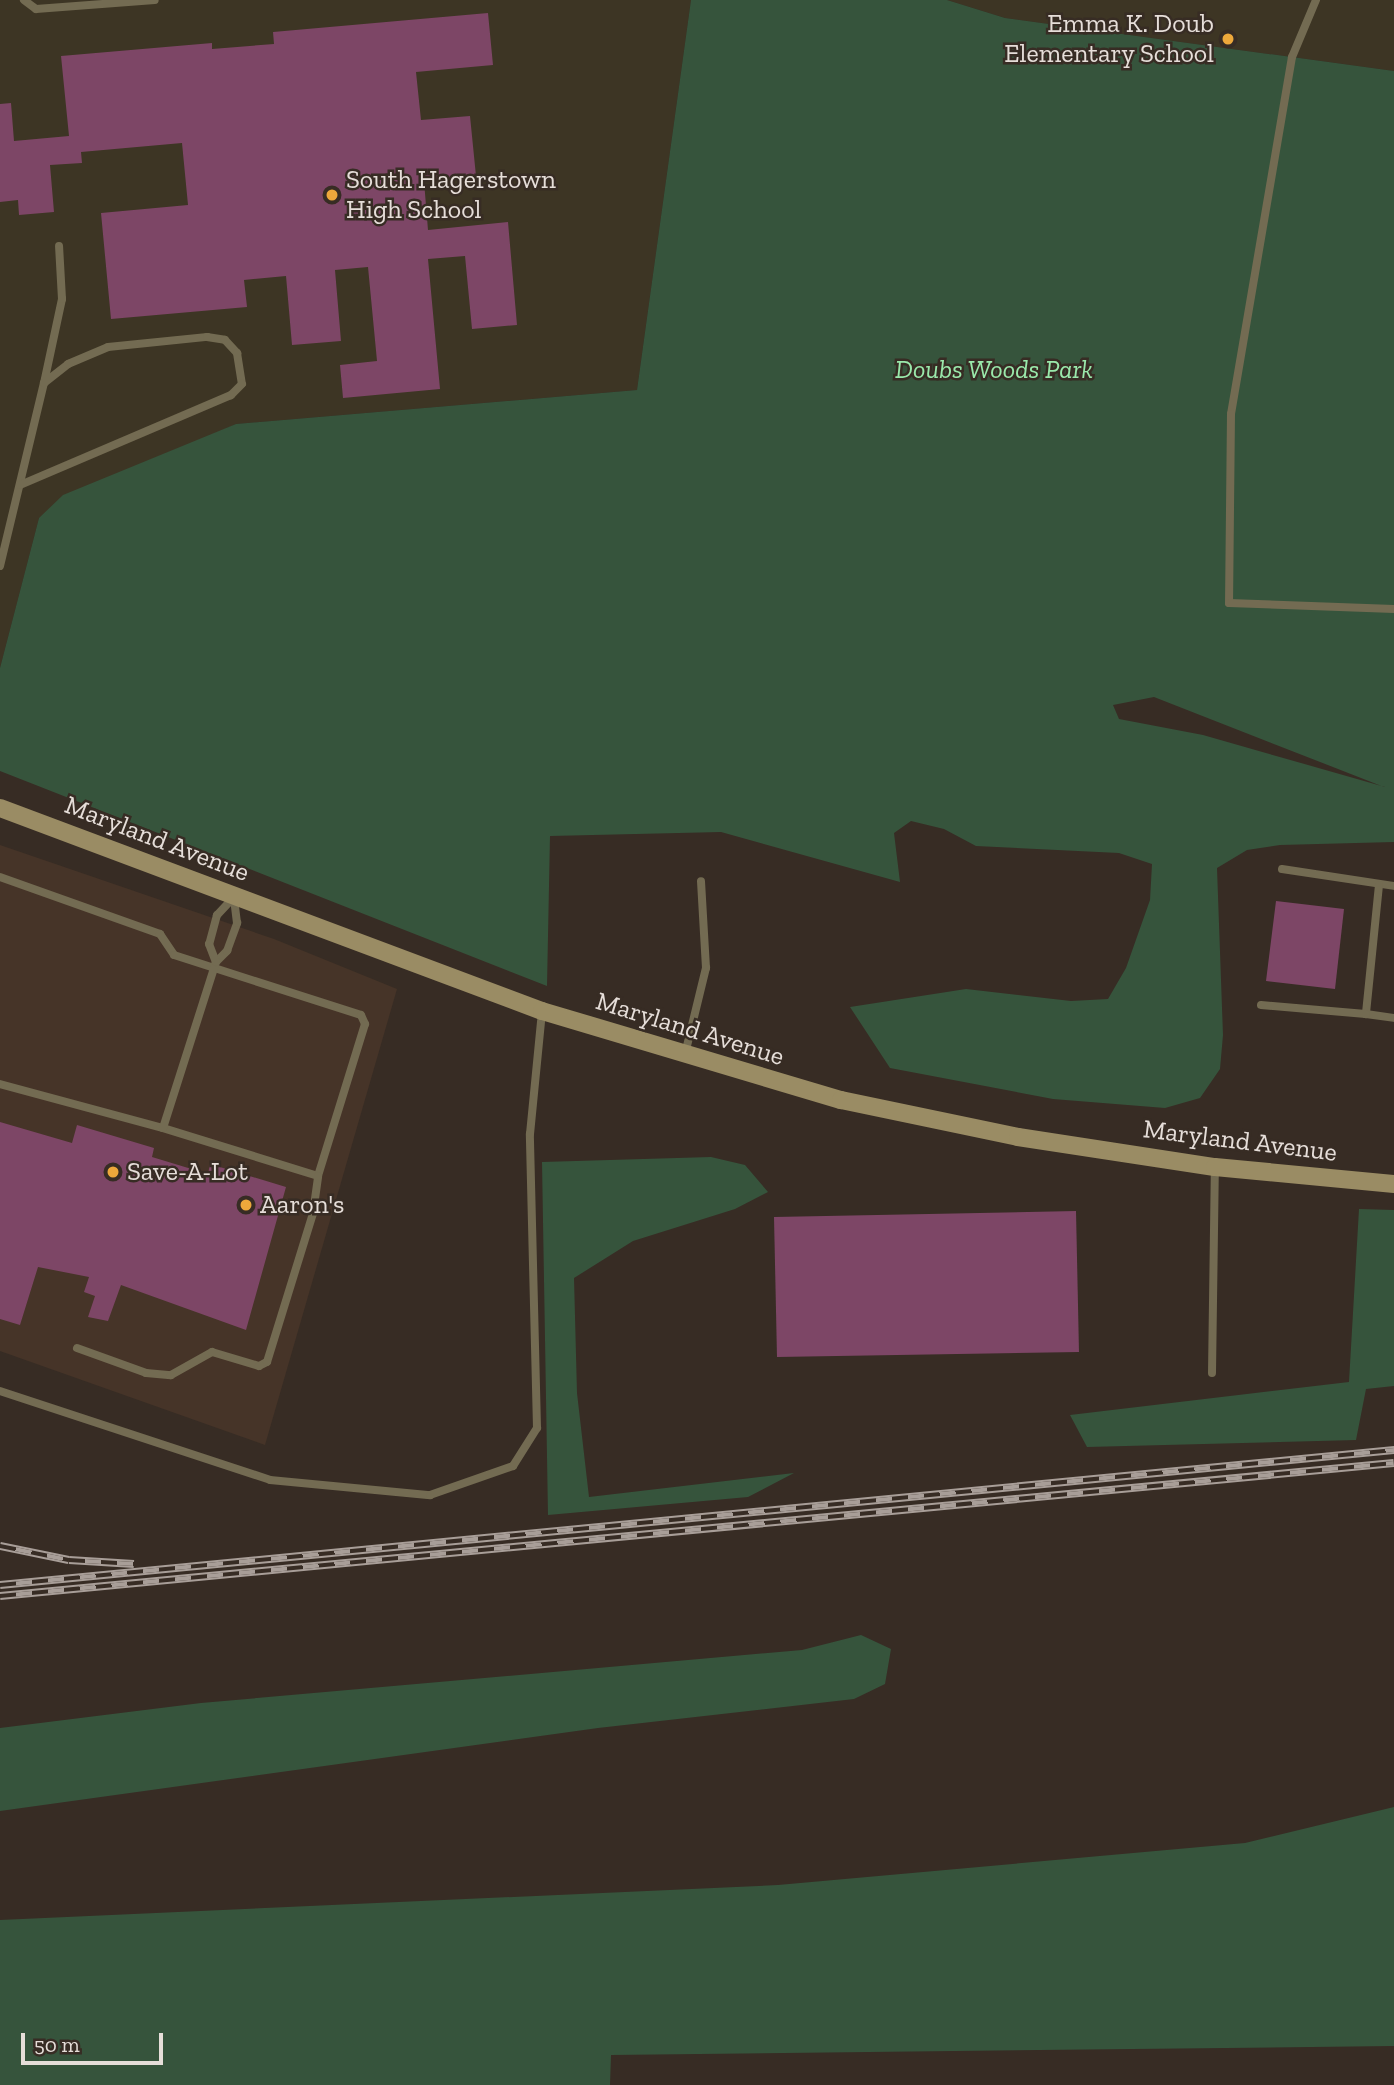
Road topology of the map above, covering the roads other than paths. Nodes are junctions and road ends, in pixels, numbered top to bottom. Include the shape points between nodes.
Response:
1 (24, 0) edge
2 (155, 0) edge
3 (1317, 0) edge
4 (59, 246) dead end
5 (44, 383) junction
6 (20, 485) junction
7 (0, 566) edge
8 (1394, 609) edge
9 (0, 808) edge
10 (1282, 869) dead end
11 (0, 877) edge
12 (701, 881) dead end
13 (1379, 885) junction
14 (1394, 886) edge
15 (234, 897) junction
16 (214, 965) junction
17 (1261, 1005) dead end
18 (542, 1012) junction
19 (1366, 1014) junction
20 (1394, 1018) edge
21 (684, 1057) junction
22 (0, 1084) edge
23 (163, 1128) junction
24 (1215, 1167) junction
25 (318, 1176) junction
26 (1393, 1180) edge
27 (77, 1348) dead end
28 (1212, 1373) dead end
29 (0, 1391) edge

1 - 2 lane via 36,9
3 - 8 lane via 1287,83 1231,414 1229,603
4 - 5 lane via 62,299
5 - 6 lane
5 - 6 lane via 68,364 108,348 207,337 225,341 244,369 242,384 213,405
6 - 7 lane
9 - 15 main road, Maryland Avenue
10 - 13 lane
11 - 16 lane via 160,934 174,955
12 - 21 lane via 706,968
13 - 14 lane
13 - 19 lane
15 - 16 lane via 237,923 227,951
15 - 16 lane via 217,915 209,944
15 - 18 main road, Maryland Avenue
16 - 23 lane
16 - 25 lane via 361,1015 365,1024
17 - 19 lane
18 - 21 main road, Maryland Avenue
18 - 29 lane via 530,1134 537,1428 513,1466 430,1495 270,1480
19 - 20 lane
21 - 24 main road, Maryland Avenue via 841,1100 1018,1138
22 - 23 lane
23 - 25 lane
24 - 26 main road, Maryland Avenue
24 - 28 lane
25 - 27 lane via 313,1213 267,1362 259,1366 212,1352 171,1375 146,1373

